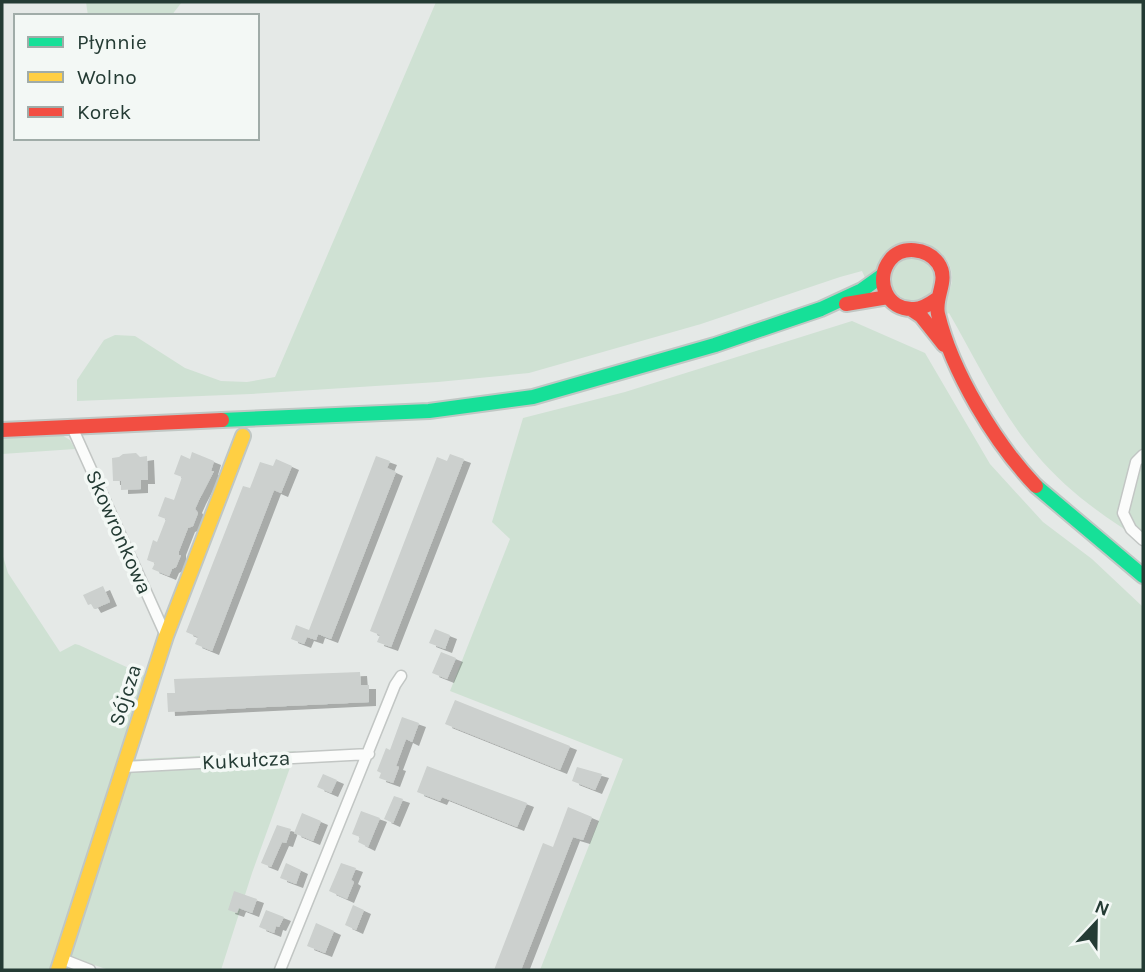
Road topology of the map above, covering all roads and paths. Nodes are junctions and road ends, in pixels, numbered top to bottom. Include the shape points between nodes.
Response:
1 (883, 275) junction
2 (888, 297) junction
3 (937, 298) junction
4 (821, 309) junction
5 (912, 310) junction
6 (957, 363) junction
7 (72, 427) junction
8 (2, 430) edge
9 (243, 436) dead end
10 (1143, 455) edge
11 (1143, 540) edge
12 (1143, 576) edge
13 (166, 636) junction
14 (401, 676) dead end
15 (369, 754) junction
16 (124, 767) junction
17 (60, 965) edge
18 (90, 970) edge
19 (280, 970) edge

1 - 2 main road
1 - 3 main road via 888,262 903,251 929,254 941,267 943,283
1 - 4 main road
2 - 4 main road
2 - 5 main road
3 - 5 main road via 929,306
3 - 6 main road
4 - 7 main road via 715,345 523,399 429,411
5 - 6 main road
6 - 12 main road via 988,422 1022,472
7 - 8 main road
7 - 13 street, Skowronkowa
9 - 13 main road, Sójcza
10 - 11 street via 1136,462 1124,513
13 - 16 main road, Sójcza
14 - 15 street
15 - 16 street, Kukułcza
15 - 19 street
16 - 17 main road, Sójcza
17 - 18 street

